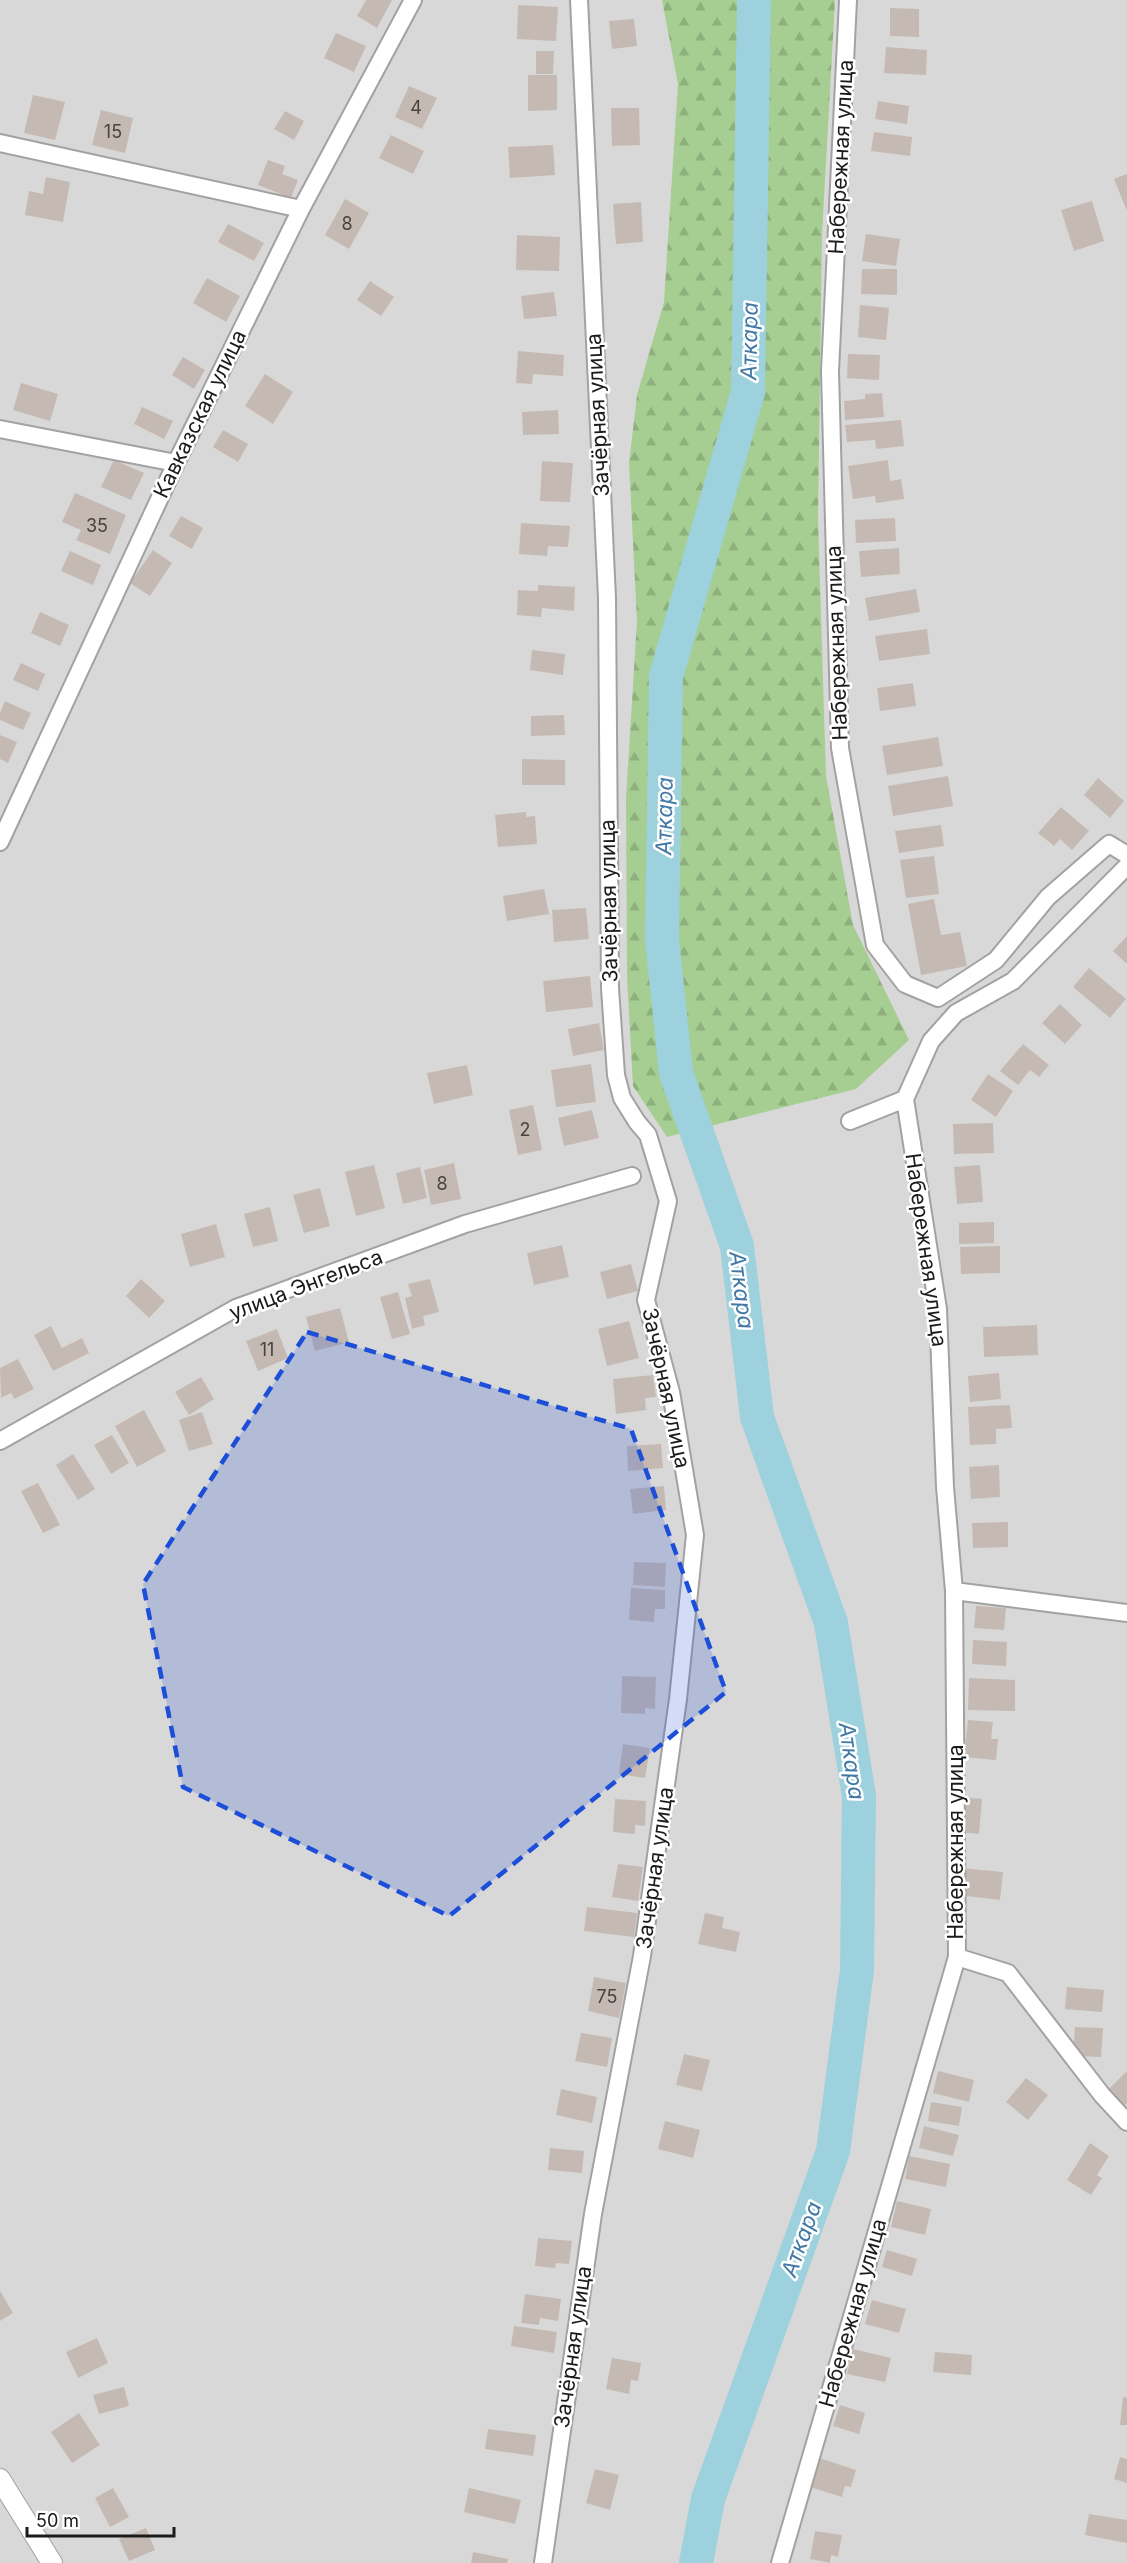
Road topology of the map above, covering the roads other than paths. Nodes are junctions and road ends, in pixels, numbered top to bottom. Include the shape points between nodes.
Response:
1 (414, 0) edge
2 (579, 0) edge
3 (848, 0) edge
4 (0, 143) edge
5 (301, 209) junction
6 (0, 429) edge
7 (176, 463) junction
8 (2, 839) edge
9 (1127, 855) edge
10 (1127, 866) edge
11 (905, 1099) junction
12 (850, 1121) dead end
13 (632, 1176) dead end
14 (0, 1441) edge
15 (954, 1591) junction
16 (1127, 1613) edge
17 (957, 1957) junction
18 (1127, 2122) edge
19 (0, 2479) edge
20 (52, 2563) edge
21 (543, 2563) edge
22 (780, 2563) edge

1 - 5 street, Кавказская улица
2 - 21 street, Зачёрная улица via 606,598 614,1054 622,1098 648,1135 668,1201 646,1300 671,1392 695,1535 678,1699 642,1956 592,2214
3 - 9 street, Набережная улица via 830,370 840,748 875,945 905,984 938,998 996,960 1048,897 1109,844
4 - 5 street
5 - 7 street, Кавказская улица
6 - 7 street
7 - 8 street, Кавказская улица
10 - 11 street via 1013,981 956,1012 931,1041
11 - 12 street
11 - 15 street, Набережная улица via 938,1309 945,1486
13 - 14 street, улица Энгельса via 465,1224 236,1308
15 - 16 street
15 - 17 street, Набережная улица
17 - 18 street via 1008,1973 1102,2096
17 - 22 street, Набережная улица
19 - 20 street

